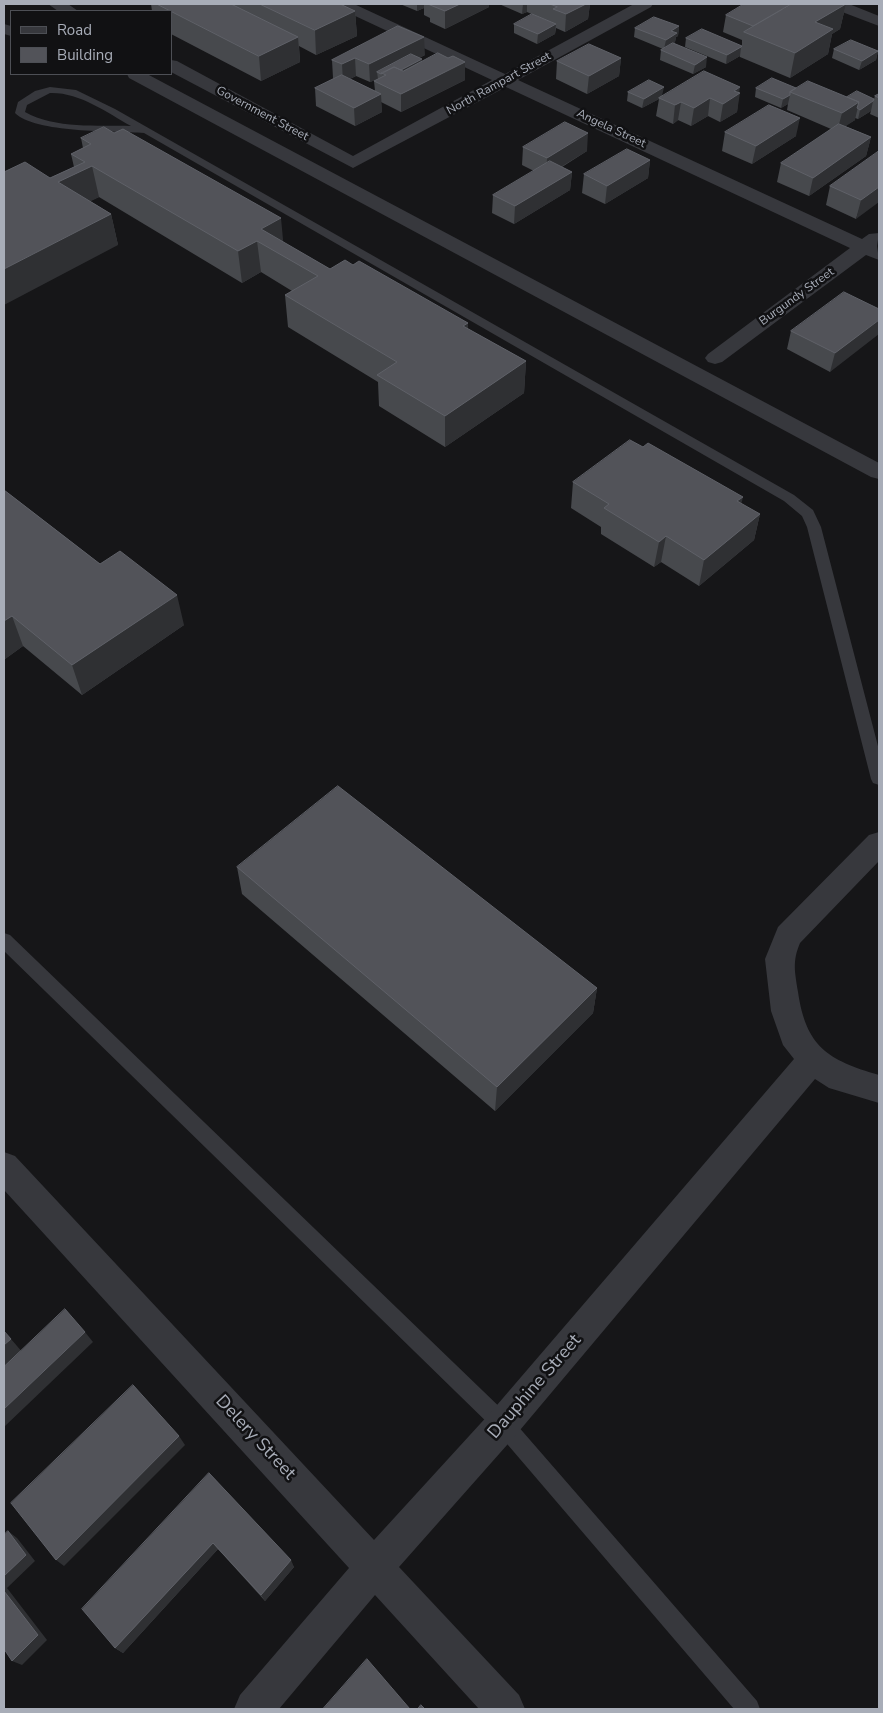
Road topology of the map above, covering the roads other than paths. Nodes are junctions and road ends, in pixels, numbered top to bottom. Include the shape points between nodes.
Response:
1 (56, 4) edge
2 (342, 4) edge
3 (645, 4) edge
4 (835, 4) edge
5 (68, 10) edge
6 (879, 21) edge
7 (172, 66) edge
8 (137, 75) edge
9 (507, 80) junction
10 (146, 130) junction
11 (353, 163) joint
12 (874, 246) edge
13 (715, 358) dead end
14 (879, 472) edge
15 (879, 778) edge
16 (879, 843) edge
17 (4, 940) edge
18 (812, 1060) junction
19 (879, 1089) edge
20 (4, 1168) edge
21 (504, 1424) junction
22 (374, 1567) junction
23 (254, 1709) edge
24 (505, 1709) edge
25 (749, 1709) edge

1 - 5 street
2 - 9 street, Angela Street
3 - 9 street, North Rampart Street
4 - 6 street
7 - 11 street, Government Street
8 - 14 street
9 - 11 street, North Rampart Street
9 - 12 street, Angela Street
10 - 10 lane via 45,123 27,119 20,113 22,104 33,95 51,90 70,92
10 - 15 lane via 790,498 808,513
12 - 13 street, Burgundy Street
16 - 18 street via 788,936 779,959 786,1011 794,1036
17 - 21 lane
18 - 19 street via 840,1078
18 - 21 street, Dauphine Street
20 - 22 street, Delery Street
21 - 22 street, Dauphine Street
21 - 25 lane
22 - 23 street, Dauphine Street
22 - 24 street, Delery Street

